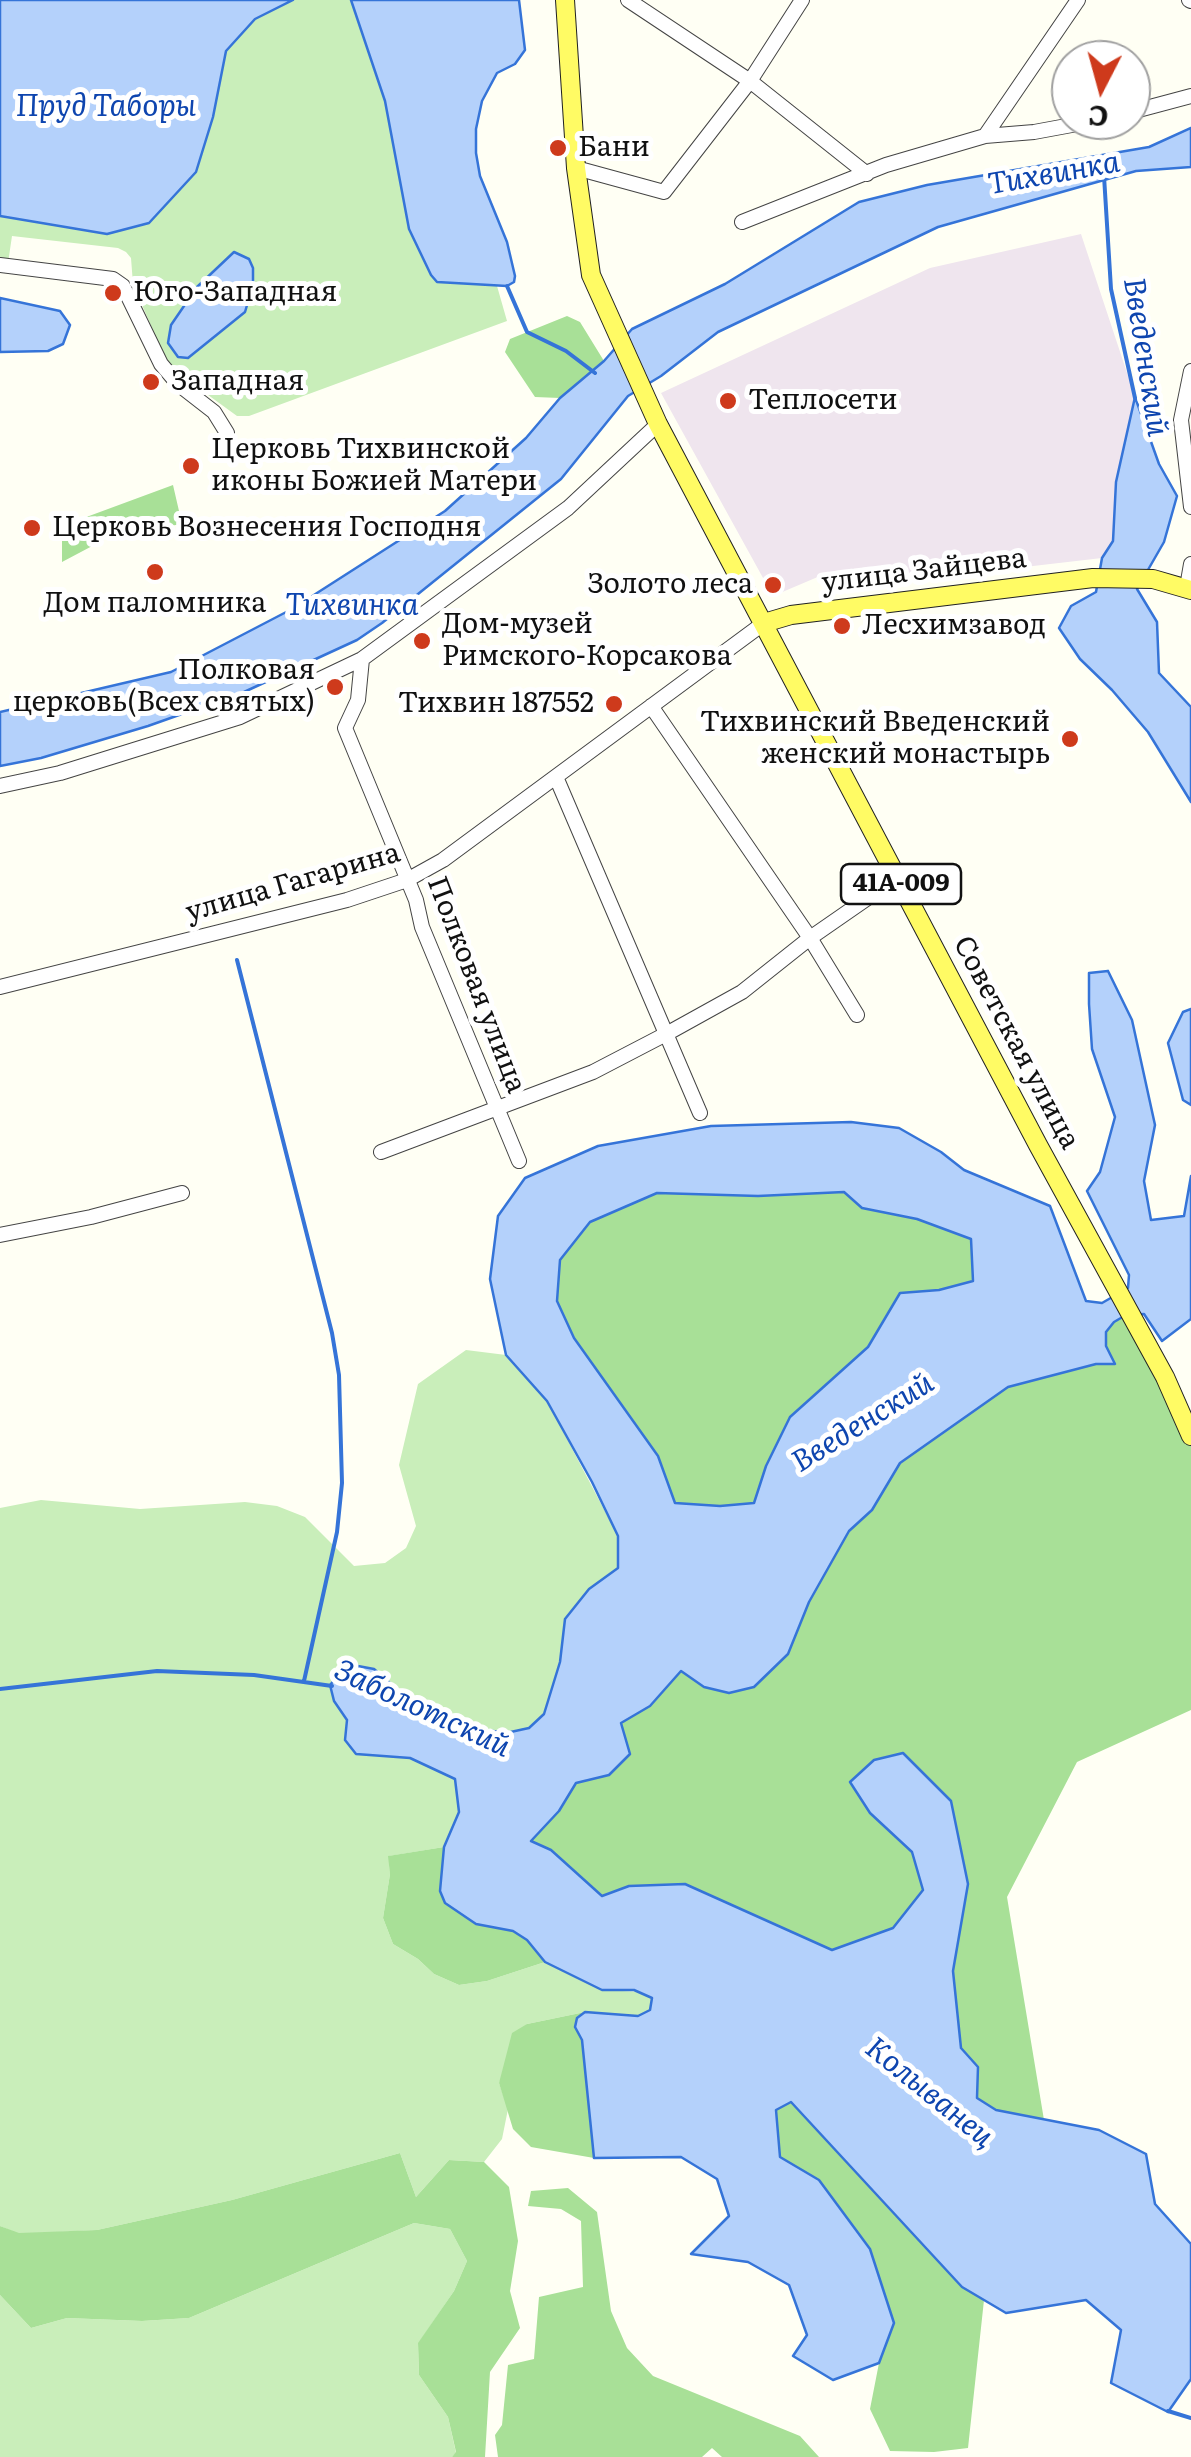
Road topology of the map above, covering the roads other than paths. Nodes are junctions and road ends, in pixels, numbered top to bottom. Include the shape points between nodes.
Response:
1 (565, 0) edge
2 (628, 0) edge
3 (802, 0) edge
4 (1078, 0) edge
5 (750, 81) junction
6 (1191, 96) edge
7 (1151, 107) edge
8 (1051, 129) edge
9 (985, 136) junction
10 (576, 168) junction
11 (867, 174) junction
12 (742, 222) dead end
13 (0, 265) edge
14 (1191, 371) edge
15 (658, 424) junction
16 (228, 433) dead end
17 (1191, 507) edge
18 (1191, 564) edge
19 (1189, 589) edge
20 (764, 623) junction
21 (362, 659) junction
22 (651, 706) junction
23 (556, 777) junction
24 (0, 786) edge
25 (898, 878) junction
26 (408, 880) junction
27 (810, 938) junction
28 (0, 988) edge
29 (857, 1015) dead end
30 (668, 1033) junction
31 (498, 1109) junction
32 (700, 1113) dead end
33 (381, 1152) dead end
34 (519, 1161) dead end
35 (182, 1192) dead end
36 (0, 1236) edge
37 (1191, 1436) edge

1 - 10 main road
2 - 5 street
3 - 5 street
4 - 9 street
5 - 10 street via 664,192
5 - 11 street
6 - 7 street
8 - 9 street
9 - 11 street
10 - 15 main road, 41А-009 via 591,275
11 - 12 street
13 - 16 street via 113,279 123,286 160,364
14 - 17 street via 1181,420
15 - 20 main road, 41А-009
15 - 21 street via 568,508
18 - 19 street
19 - 20 main road, улица Зайцева via 1153,579 1093,578 791,614
20 - 22 street, улица Гагарина
20 - 25 main road, Советская улица / 41А-009
21 - 24 street via 240,717
21 - 26 street, Полковая улица via 358,700 345,728
22 - 23 street, улица Гагарина
22 - 27 street
23 - 26 street, улица Гагарина
23 - 30 street
25 - 27 street
25 - 37 main road, Советская улица / 41А-009
26 - 28 street, улица Гагарина
26 - 31 street, Полковая улица
27 - 29 street
27 - 30 street via 742,992
30 - 31 street
30 - 32 street
31 - 33 street
31 - 34 street, Полковая улица
35 - 36 street

